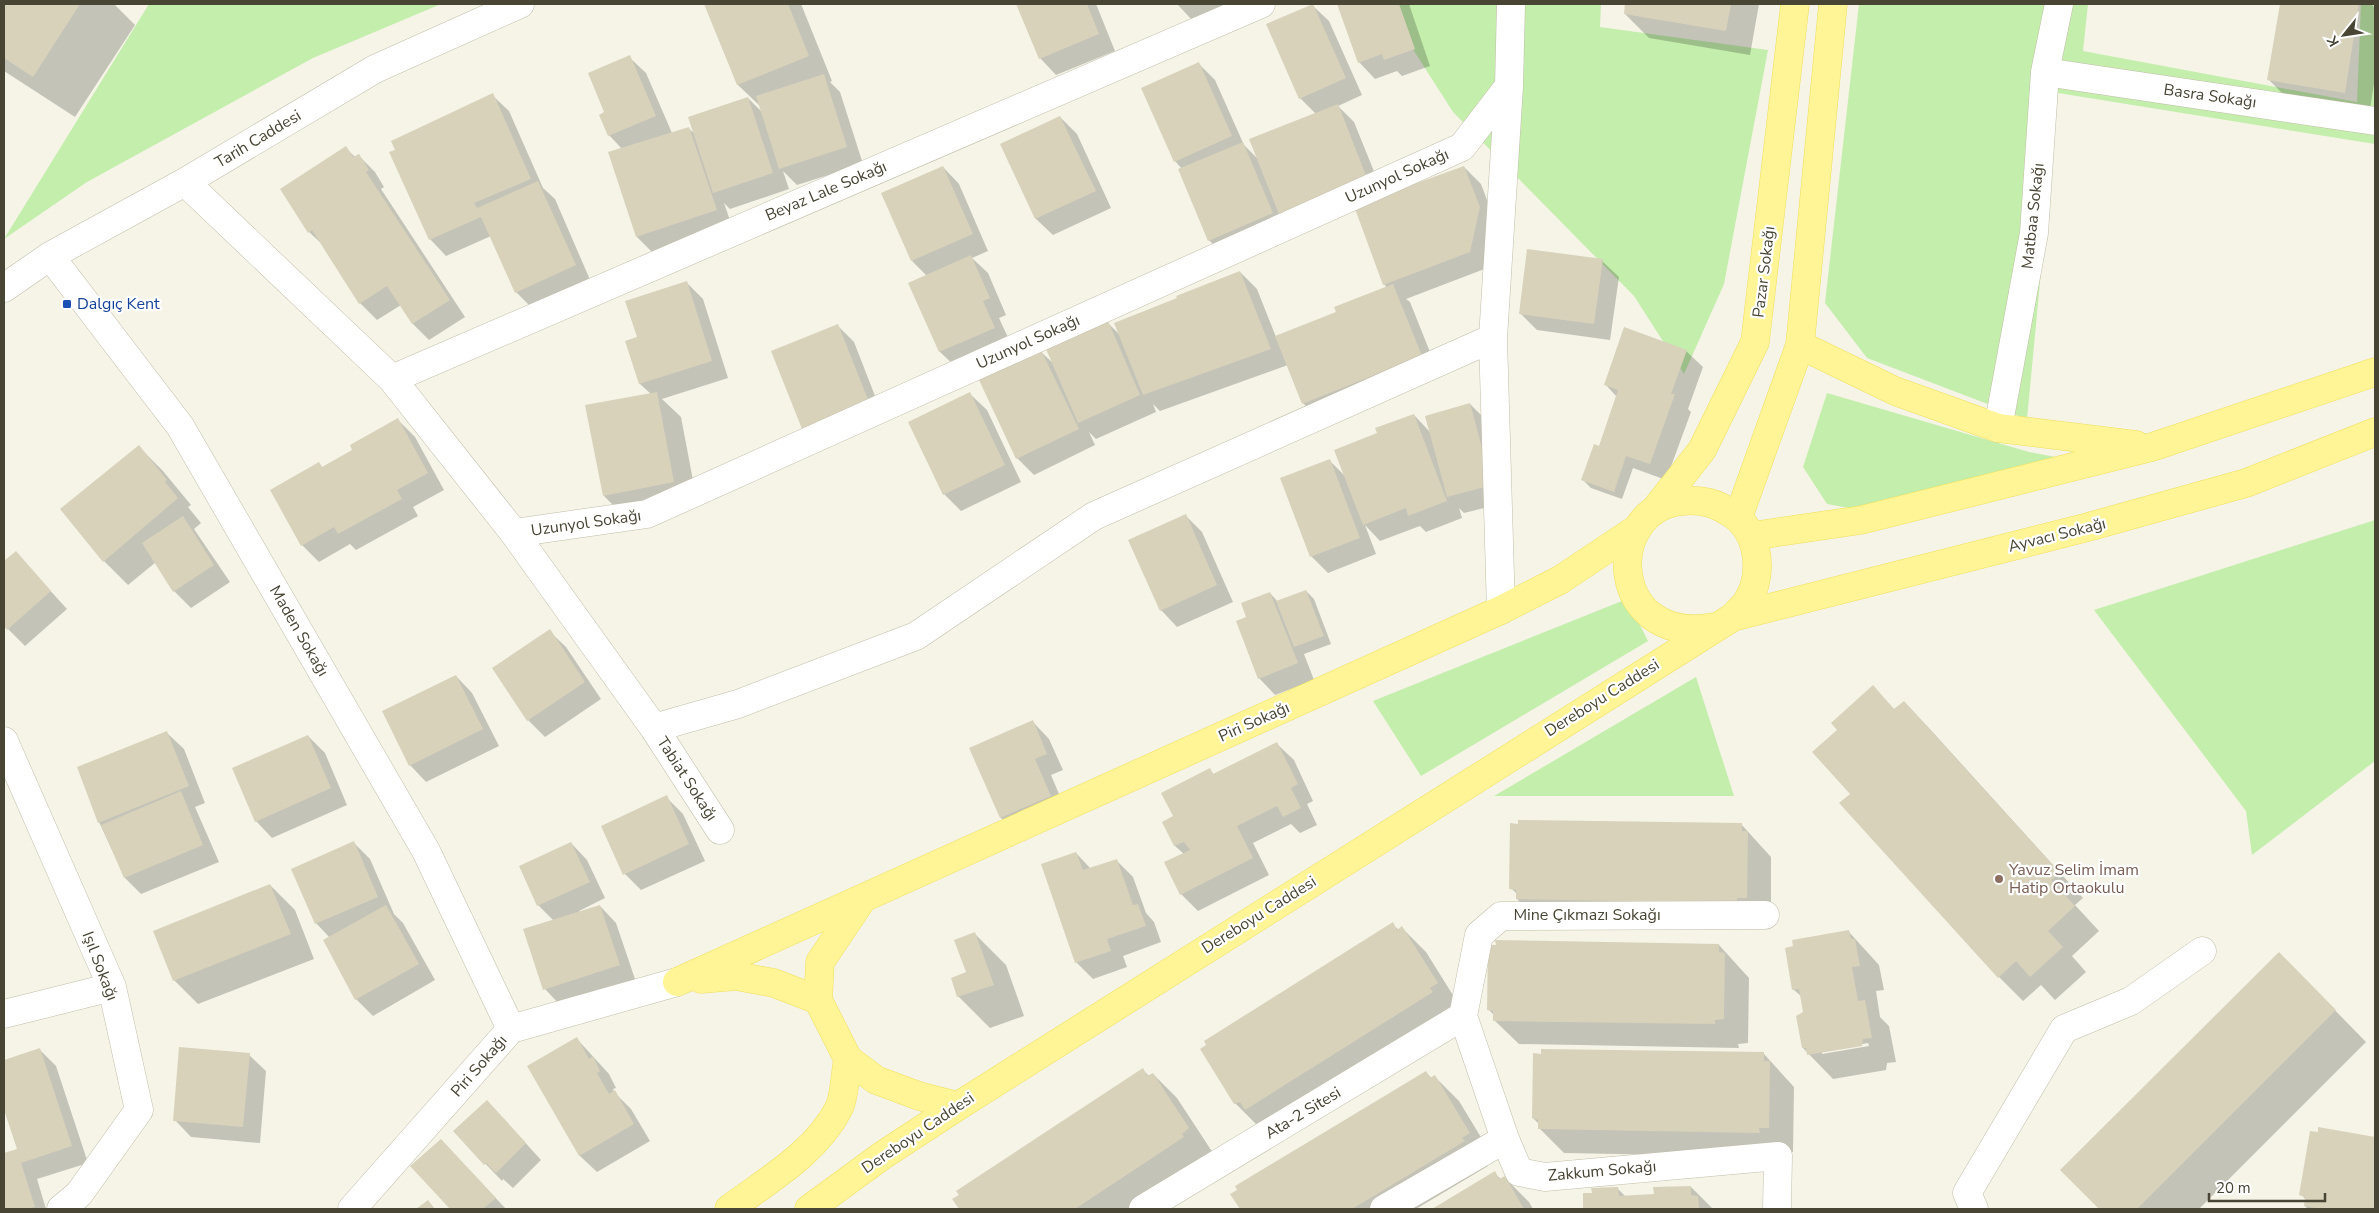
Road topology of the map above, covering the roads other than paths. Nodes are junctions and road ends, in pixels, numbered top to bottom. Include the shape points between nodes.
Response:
1 (520, 4) edge
2 (1261, 4) edge
3 (1511, 4) edge
4 (1795, 4) edge
5 (1833, 4) edge
6 (2059, 4) edge
7 (2045, 72) junction
8 (1509, 86) junction
9 (2375, 121) edge
10 (185, 182) junction
11 (50, 256) junction
12 (4, 288) edge
13 (1493, 338) junction
14 (1800, 345) junction
15 (2375, 372) edge
16 (392, 379) junction
17 (1998, 428) junction
18 (2375, 432) edge
19 (2152, 447) junction
20 (1646, 520) junction
21 (1745, 527) junction
22 (514, 533) junction
23 (1501, 610) junction
24 (1724, 622) junction
25 (654, 728) junction
26 (5, 744) edge
27 (720, 830) dead end
28 (862, 900) junction
29 (1765, 915) dead end
30 (2202, 951) dead end
31 (677, 982) junction
32 (112, 987) junction
33 (818, 1000) junction
34 (4, 1014) edge
35 (1463, 1016) junction
36 (511, 1029) junction
37 (848, 1059) junction
38 (958, 1106) junction
39 (1506, 1139) junction
40 (61, 1209) edge
41 (352, 1209) edge
42 (729, 1209) edge
43 (810, 1209) edge
44 (1143, 1209) edge
45 (1384, 1209) edge
46 (1777, 1209) edge
47 (1974, 1209) edge

1 - 10 street, Tarih Caddesi via 375,69
2 - 16 street, Beyaz Lale Sokağı
3 - 8 street
4 - 20 main road, Pazar Sokağı via 1755,342 1702,450
5 - 14 main road
6 - 7 street, Matbaa Sokağı
7 - 9 street, Basra Sokağı
7 - 17 street, Matbaa Sokağı via 2034,233
8 - 13 street
8 - 22 street, Uzunyol Sokağı via 1462,146 656,510
10 - 11 street, Tarih Caddesi
10 - 16 street, Tabiat Sokağı
11 - 12 street, Tarih Caddesi
11 - 36 street, Maden Sokağı via 180,426 426,851
13 - 23 street
13 - 25 street via 1094,516 916,636 738,704
14 - 17 main road via 1895,391
14 - 21 main road
15 - 19 main road
16 - 22 street, Tabiat Sokağı
17 - 19 main road
18 - 24 main road, Ayvacı Sokağı via 2246,484
19 - 21 main road via 1861,520
20 - 21 main road via 1674,502 1697,500 1719,505
20 - 23 main road, Piri Sokağı via 1560,580
20 - 24 main road via 1629,546 1627,567 1630,587 1640,605 1655,619 1673,628 1694,631
21 - 24 main road, Dereboyu Caddesi via 1758,558 1756,580 1748,600
22 - 25 street, Tabiat Sokağı
23 - 28 main road, Piri Sokağı
24 - 38 main road, Dereboyu Caddesi
25 - 27 street, Tabiat Sokağı
26 - 32 street, Işıl Sokağı
28 - 31 main road, Piri Sokağı
28 - 33 main road via 820,962
29 - 35 street, Mine Çıkmazı Sokağı via 1501,916 1479,935
30 - 47 street via 2131,1001 2064,1029 1967,1193
31 - 33 main road via 736,976 774,983
31 - 36 street, Piri Sokağı
32 - 34 street
32 - 40 street, Işıl Sokağı via 139,1110 79,1194
33 - 37 main road
35 - 39 street
35 - 44 street, Ata-2 Sitesi
36 - 41 street, Piri Sokağı
37 - 38 main road via 876,1080
37 - 42 main road via 840,1107 822,1131 802,1155
38 - 43 main road, Dereboyu Caddesi
39 - 45 street
39 - 46 street, Zakkum Sokağı via 1519,1172 1545,1177 1778,1156

